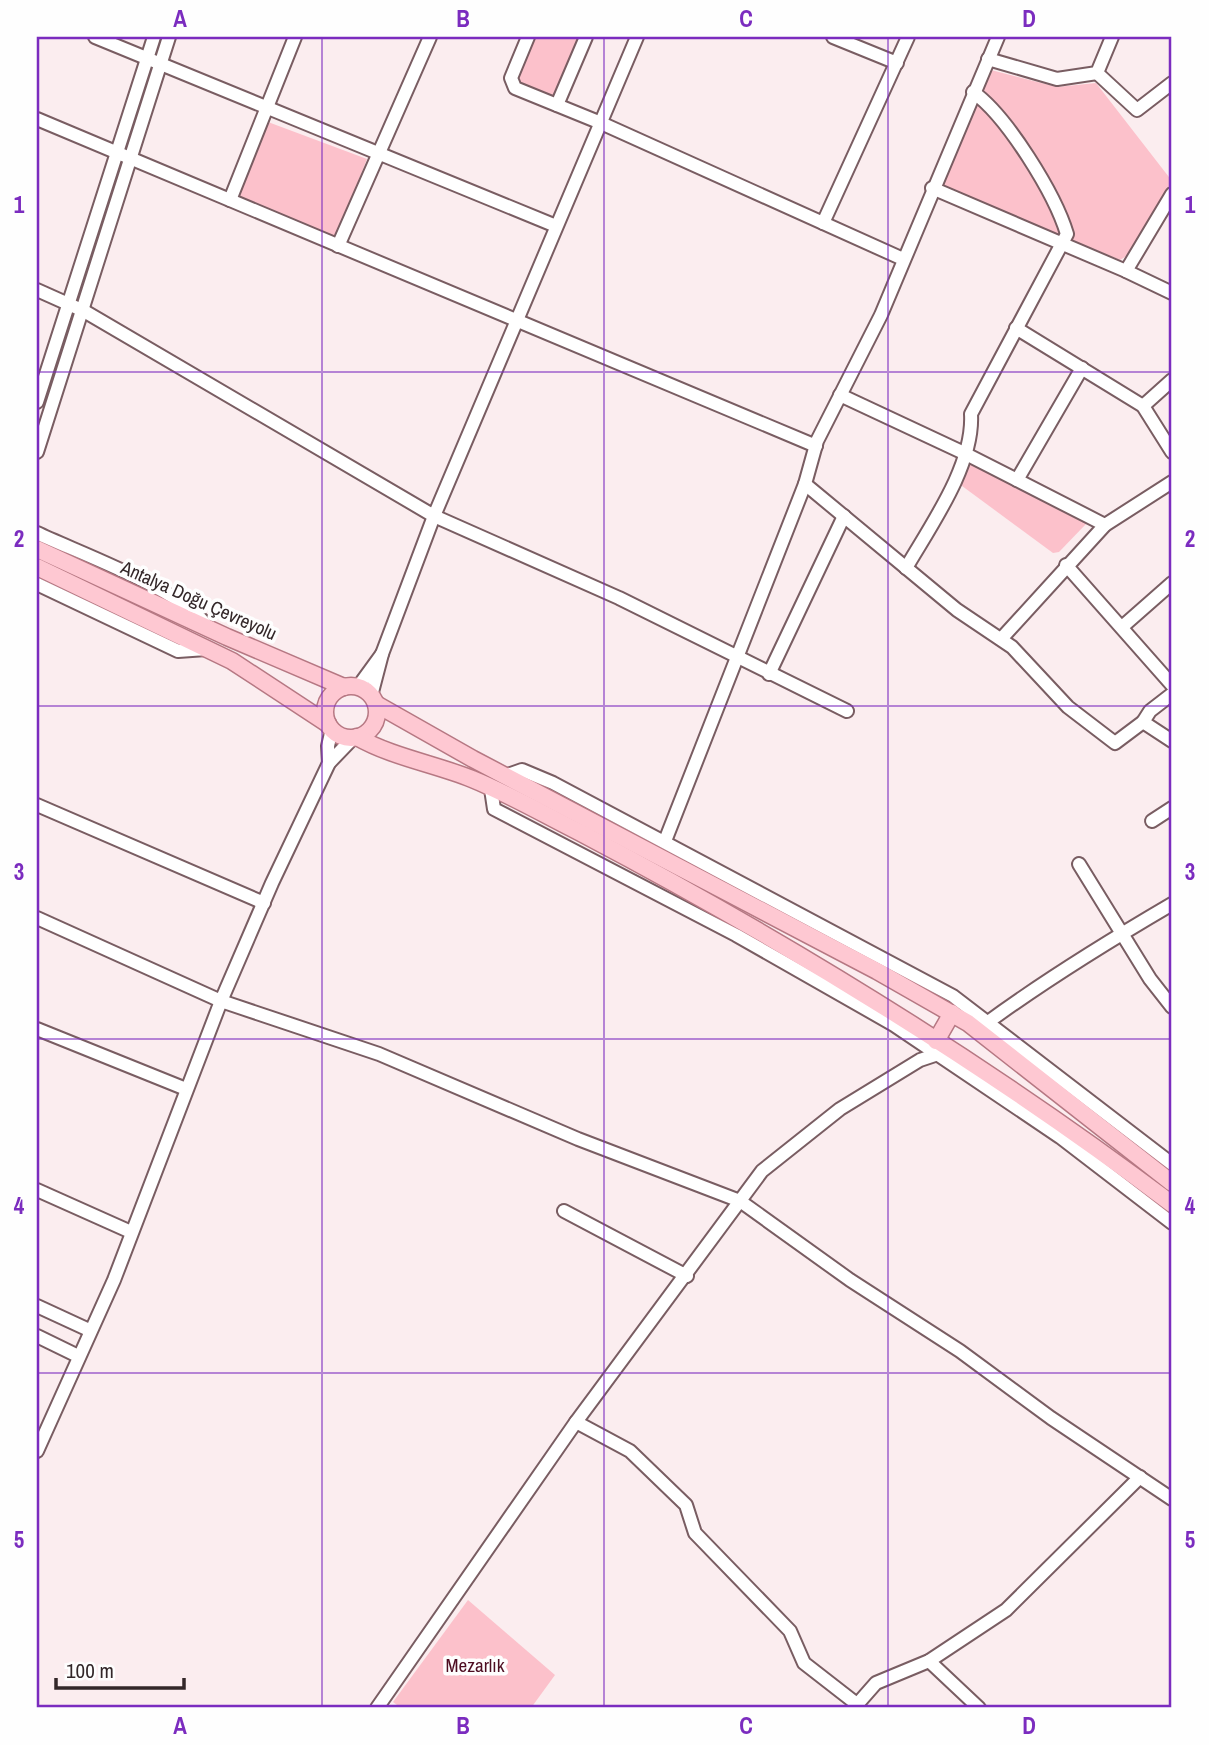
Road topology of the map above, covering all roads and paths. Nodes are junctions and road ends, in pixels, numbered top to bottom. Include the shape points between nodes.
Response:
1 (95, 37) edge
2 (154, 37) edge
3 (169, 37) edge
4 (295, 37) edge
5 (430, 37) edge
6 (528, 37) edge
7 (586, 37) edge
8 (638, 37) edge
9 (833, 37) edge
10 (908, 37) edge
11 (998, 37) edge
12 (1112, 37) edge
13 (147, 58) junction
14 (988, 59) junction
15 (897, 63) junction
16 (161, 64) junction
17 (1097, 72) junction
18 (1172, 83) edge
19 (973, 92) junction
20 (556, 105) junction
21 (268, 108) junction
22 (37, 118) edge
23 (601, 123) junction
24 (117, 153) junction
25 (379, 155) junction
26 (133, 159) junction
27 (932, 188) junction
28 (1172, 194) edge
29 (230, 200) junction
30 (823, 223) junction
31 (556, 226) junction
32 (1060, 243) junction
33 (338, 246) junction
34 (903, 259) junction
35 (1126, 271) junction
36 (37, 290) edge
37 (1172, 293) edge
38 (68, 304) junction
39 (84, 311) junction
40 (515, 320) junction
41 (1016, 328) junction
42 (1082, 368) junction
43 (1172, 380) edge
44 (840, 396) junction
45 (37, 401) edge
46 (1143, 406) junction
47 (816, 446) junction
48 (37, 452) edge
49 (1172, 452) edge
50 (964, 453) junction
51 (1017, 480) junction
52 (1172, 482) edge
53 (805, 484) junction
54 (435, 516) junction
55 (844, 516) junction
56 (1105, 525) junction
57 (37, 533) edge
58 (37, 549) edge
59 (1066, 565) junction
60 (37, 567) edge
61 (906, 568) junction
62 (1172, 583) edge
63 (37, 584) edge
64 (1122, 627) junction
65 (207, 628) junction
66 (1001, 639) junction
67 (207, 649) junction
68 (736, 658) junction
69 (769, 674) junction
70 (1172, 685) edge
71 (362, 693) junction
72 (1172, 694) edge
73 (847, 711) dead end
74 (1143, 722) junction
75 (330, 727) junction
76 (356, 737) junction
77 (1172, 741) edge
78 (329, 764) junction
79 (505, 776) junction
80 (37, 805) edge
81 (1172, 808) edge
82 (1152, 821) dead end
83 (665, 841) junction
84 (1079, 864) dead end
85 (264, 903) junction
86 (1172, 904) edge
87 (37, 918) edge
88 (1122, 933) junction
89 (1169, 998) edge
90 (221, 1001) junction
91 (952, 1013) junction
92 (37, 1029) edge
93 (984, 1029) junction
94 (941, 1049) junction
95 (968, 1062) junction
96 (187, 1090) junction
97 (1172, 1164) edge
98 (1172, 1183) edge
99 (37, 1190) edge
100 (740, 1201) junction
101 (1172, 1204) edge
102 (564, 1211) dead end
103 (1172, 1223) edge
104 (131, 1232) junction
105 (687, 1276) junction
106 (37, 1306) edge
107 (89, 1330) junction
108 (37, 1336) edge
109 (78, 1356) junction
110 (576, 1422) junction
111 (37, 1451) edge
112 (1140, 1477) junction
113 (1172, 1499) edge
114 (929, 1661) junction
115 (381, 1704) edge
116 (856, 1707) edge
117 (394, 1708) edge
118 (979, 1708) edge

1 - 13 street
2 - 13 street
3 - 16 street
4 - 21 street
5 - 25 street
6 - 20 street via 511,84
7 - 20 street
8 - 23 street
9 - 15 street
10 - 15 street
11 - 14 street
12 - 17 street
13 - 16 street
13 - 24 street
14 - 17 street via 1057,79
14 - 19 street
15 - 30 street
16 - 21 street
16 - 26 street
17 - 18 street via 1137,110
19 - 27 street
19 - 32 street via 991,104 1060,213 1067,234
20 - 23 street
21 - 25 street
21 - 29 street
22 - 24 street
23 - 30 street
23 - 31 street
24 - 26 street
24 - 38 street
25 - 31 street
25 - 33 street
26 - 29 street
26 - 39 street
27 - 32 street
27 - 34 street
28 - 35 street
29 - 33 street
30 - 34 street
31 - 40 street
32 - 35 street
32 - 41 street
33 - 40 street
34 - 44 street
35 - 37 street
36 - 38 street
38 - 39 street
38 - 45 street
39 - 48 street
39 - 54 street
40 - 47 street
40 - 54 street
41 - 42 street
41 - 50 street via 971,414 972,429
42 - 46 street
42 - 51 street
43 - 46 street
44 - 47 street
44 - 50 street
46 - 49 street
47 - 53 street
50 - 51 street
50 - 61 street via 953,486
51 - 56 street
52 - 56 street
53 - 55 street
53 - 68 street
54 - 68 street via 619,598
54 - 71 street via 382,654
55 - 61 street
55 - 69 street
56 - 59 street
57 - 65 street via 174,596 195,610
58 - 65 main road, Antalya Doğu Çevreyolu
59 - 64 street
59 - 66 street
60 - 67 main road, Antalya Doğu Çevreyolu
61 - 66 street
62 - 64 street
63 - 67 street via 178,651
64 - 70 street
65 - 71 main road, Antalya Doğu Çevreyolu
66 - 74 street via 1068,707 1115,743
67 - 75 main road, Antalya Doğu Çevreyolu
68 - 69 street
68 - 83 street
69 - 73 street
71 - 75 main road via 327,702
71 - 76 main road via 371,728
71 - 79 main road, Antalya Doğu Çevreyolu
72 - 74 street via 1150,710
74 - 77 street
75 - 76 main road, Antalya Doğu Çevreyolu via 341,736
75 - 78 street
76 - 78 street
76 - 94 main road, Antalya Doğu Çevreyolu via 491,789 766,934 849,983
78 - 85 street
79 - 83 street via 522,770
79 - 91 main road, Antalya Doğu Çevreyolu
80 - 85 street
81 - 82 street
83 - 93 street via 953,996
84 - 88 street
85 - 90 street
86 - 88 street
87 - 90 street
88 - 89 street
88 - 93 street via 1019,998
90 - 96 street
90 - 100 street via 379,1054 578,1139
91 - 93 main road, Antalya Doğu Çevreyolu
91 - 94 main road
92 - 96 street
93 - 95 main road
93 - 97 street
93 - 98 main road, Antalya Doğu Çevreyolu
94 - 95 main road, Antalya Doğu Çevreyolu
94 - 100 street via 840,1109 762,1171
94 - 103 street
95 - 101 main road, Antalya Doğu Çevreyolu via 1063,1122
96 - 104 street
99 - 104 street
100 - 105 street
100 - 112 street
102 - 105 street
104 - 107 street
105 - 110 street
106 - 107 street
107 - 109 street
108 - 109 street
109 - 111 street
110 - 115 street
110 - 116 street via 630,1451 686,1505 695,1533 790,1630 804,1663
112 - 113 street
112 - 114 street via 1006,1610
114 - 116 street via 876,1683
114 - 118 street
115 - 117 street

